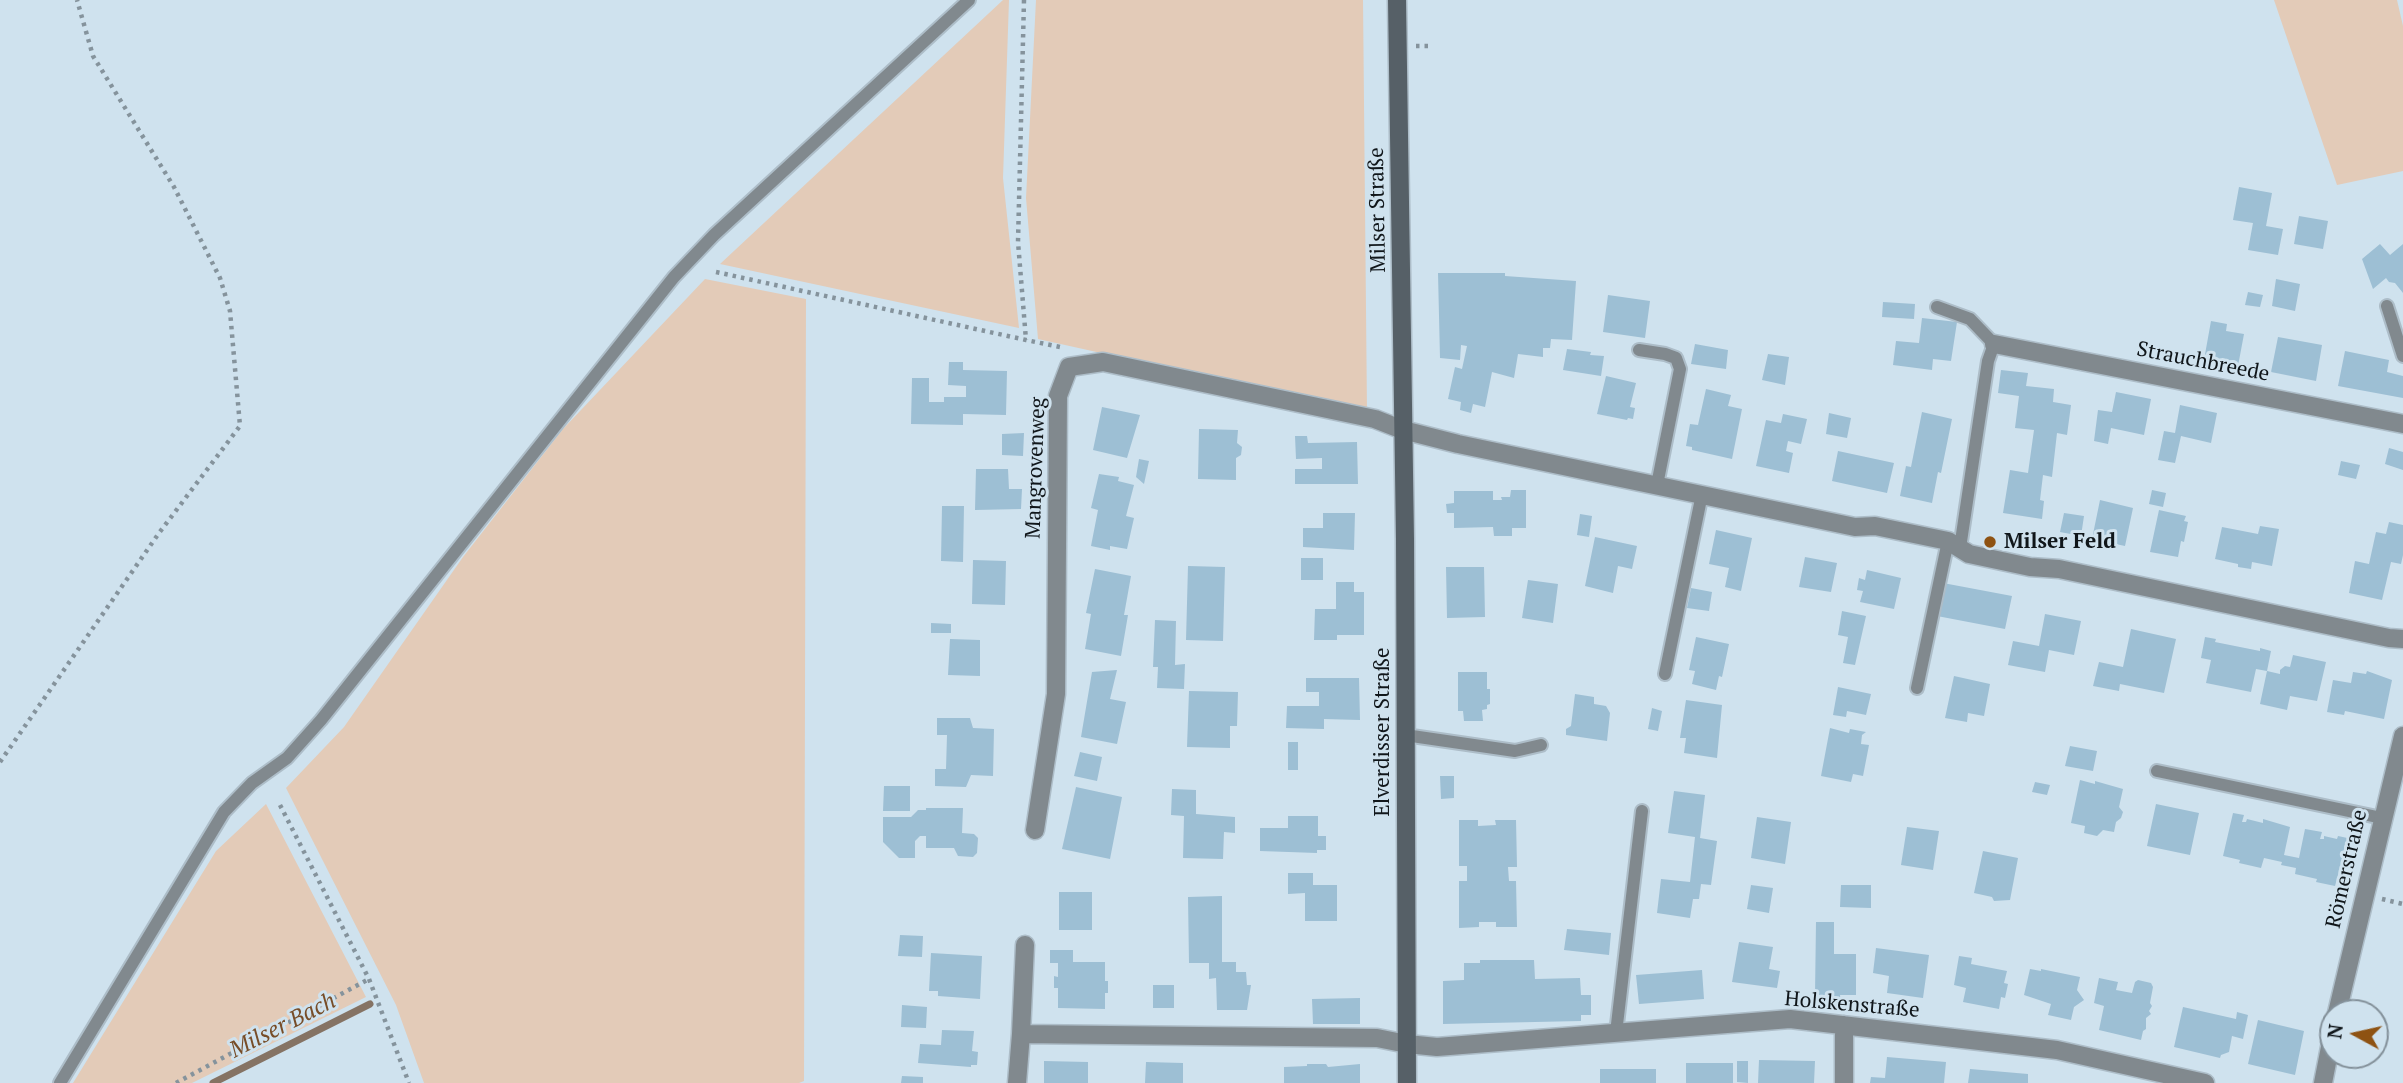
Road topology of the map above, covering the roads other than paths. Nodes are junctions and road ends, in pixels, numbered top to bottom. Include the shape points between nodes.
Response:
1 (970, 0) edge
2 (1397, 0) edge
3 (2387, 306) dead end
4 (1937, 307) dead end
5 (1994, 344) junction
6 (1639, 350) dead end
7 (2403, 356) edge
8 (2403, 424) edge
9 (1403, 425) junction
10 (1657, 485) junction
11 (1702, 495) junction
12 (1954, 545) junction
13 (2403, 639) edge
14 (1665, 674) dead end
15 (1917, 688) dead end
16 (1405, 734) junction
17 (2403, 736) edge
18 (1542, 745) dead end
19 (2157, 771) dead end
20 (1642, 811) dead end
21 (2382, 818) junction
22 (1035, 830) dead end
23 (1026, 945) dead end
24 (2340, 999) edge
25 (1844, 1025) junction
26 (1616, 1033) junction
27 (1021, 1034) junction
28 (1407, 1044) junction
29 (60, 1083) edge
30 (1017, 1083) edge
31 (1406, 1083) edge
32 (1844, 1083) edge
33 (2205, 1083) edge

1 - 29 lane via 674,276 321,720 287,758 224,812
2 - 9 street, Milser Straße
3 - 7 lane
4 - 5 lane via 1970,318
5 - 8 street, Strauchbreede
5 - 12 lane
6 - 10 lane via 1676,358 1680,369
9 - 10 street
9 - 16 street, Elverdisser Straße
9 - 22 street, Mangrovenweg via 1103,362 1069,367 1058,396 1056,694
10 - 11 street
11 - 12 street
11 - 14 lane
12 - 13 street via 1969,554
12 - 15 lane
16 - 18 lane via 1515,751
16 - 28 street, Elverdisser Straße
17 - 21 street, Römerstraße
19 - 21 lane
20 - 26 lane
21 - 24 street, Römerstraße
23 - 27 street
25 - 26 street, Holskenstraße via 1790,1019
25 - 32 street
25 - 33 street, Holskenstraße via 2057,1050
26 - 28 street, Holskenstraße via 1437,1047
27 - 28 street via 1377,1038
27 - 30 street
28 - 31 street, Elverdisser Straße

